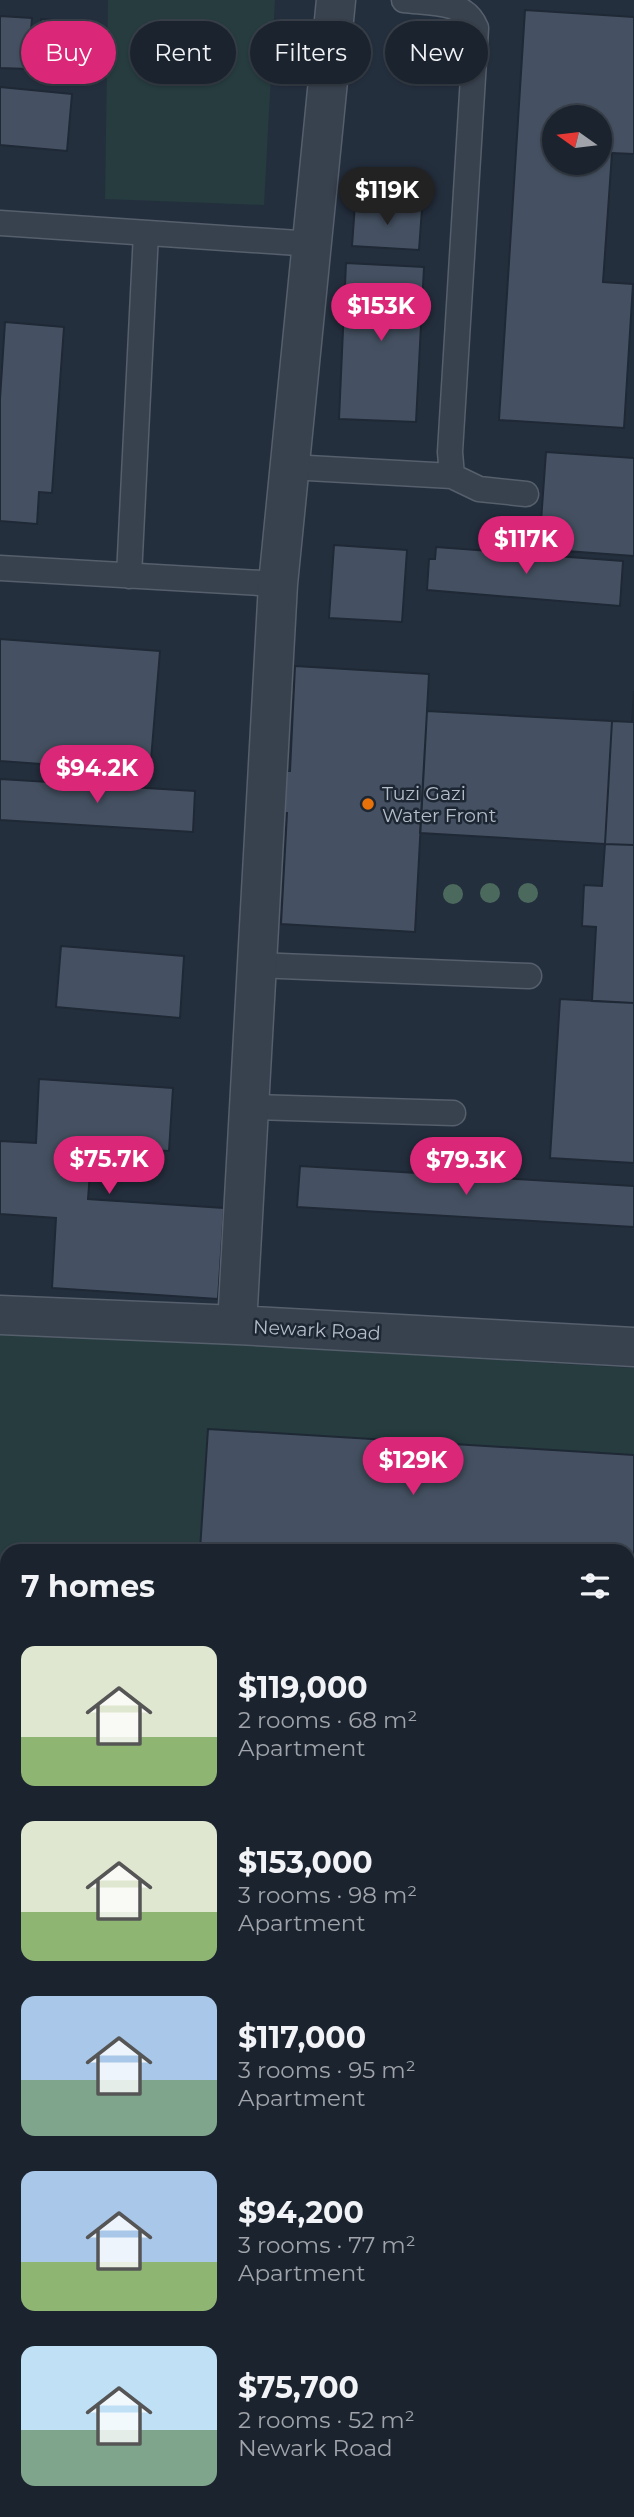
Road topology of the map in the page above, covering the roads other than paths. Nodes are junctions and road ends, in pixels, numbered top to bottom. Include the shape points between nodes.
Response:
1 (337, 0) edge
2 (404, 0) edge
3 (0, 223) edge
4 (145, 233) junction
5 (313, 244) junction
6 (290, 467) junction
7 (452, 477) junction
8 (526, 494) dead end
9 (0, 568) edge
10 (129, 576) junction
11 (278, 584) junction
12 (256, 965) junction
13 (529, 976) dead end
14 (250, 1107) junction
15 (453, 1113) dead end
16 (0, 1315) edge
17 (237, 1325) junction
18 (634, 1348) edge

1 - 5 street
2 - 7 lane via 456,5 471,15 475,28
3 - 4 lane
4 - 5 lane
4 - 10 lane
5 - 6 street
6 - 7 lane
6 - 11 street
7 - 8 lane via 479,489
9 - 10 lane
10 - 11 lane
11 - 12 street
12 - 13 lane
12 - 14 street
14 - 15 lane
14 - 17 street
16 - 17 street, Newark Road
17 - 18 street, Newark Road

